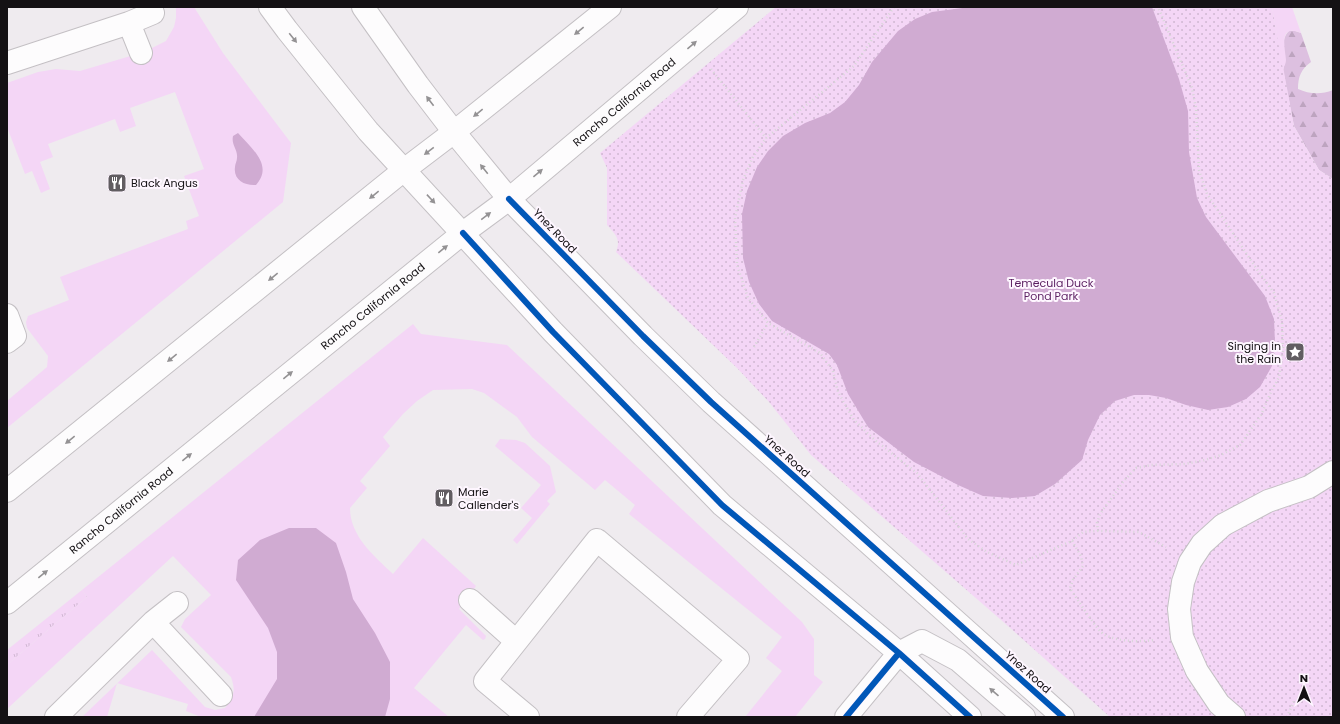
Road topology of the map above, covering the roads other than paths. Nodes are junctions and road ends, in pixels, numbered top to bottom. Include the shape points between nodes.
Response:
1 (150, 7) edge
2 (270, 7) edge
3 (363, 7) edge
4 (610, 7) edge
5 (737, 7) edge
6 (129, 23) junction
7 (141, 53) dead end
8 (7, 63) edge
9 (454, 132) junction
10 (404, 170) junction
11 (509, 199) junction
12 (463, 234) junction
13 (7, 315) edge
14 (7, 342) edge
15 (1333, 472) edge
16 (7, 491) edge
17 (470, 600) dead end
18 (7, 603) edge
19 (177, 603) dead end
20 (153, 622) junction
21 (516, 641) junction
22 (899, 653) junction
23 (221, 695) dead end
24 (56, 717) edge
25 (528, 717) edge
26 (688, 717) edge
27 (846, 717) edge
28 (970, 717) edge
29 (1024, 717) edge
30 (1063, 717) edge
31 (1234, 717) edge

1 - 6 main road via 153,13
2 -> 10 main road via 368,131
9 -> 3 main road, Ynez Road via 418,86
4 -> 9 main road
11 -> 5 main road, Rancho California Road
6 - 7 main road
6 - 8 main road
9 -> 10 main road
11 -> 9 main road, Ynez Road
10 -> 12 main road
10 -> 16 main road
12 -> 11 main road, Rancho California Road
11 - 30 main road, Ynez Road via 643,336 712,402
18 -> 12 main road, Rancho California Road
12 - 22 main road via 553,332 722,505
13 - 14 main road via 15,336
15 - 31 main road via 1310,487 1268,501 1223,525 1202,544 1190,562 1183,582 1179,609 1182,637 1197,671 1219,704
17 - 21 main road
19 - 20 main road
20 - 23 main road
20 - 24 main road
21 - 25 main road via 485,681
21 - 26 main road via 597,540 738,660
22 - 27 main road
22 - 28 main road
29 -> 22 main road via 958,660 922,641

